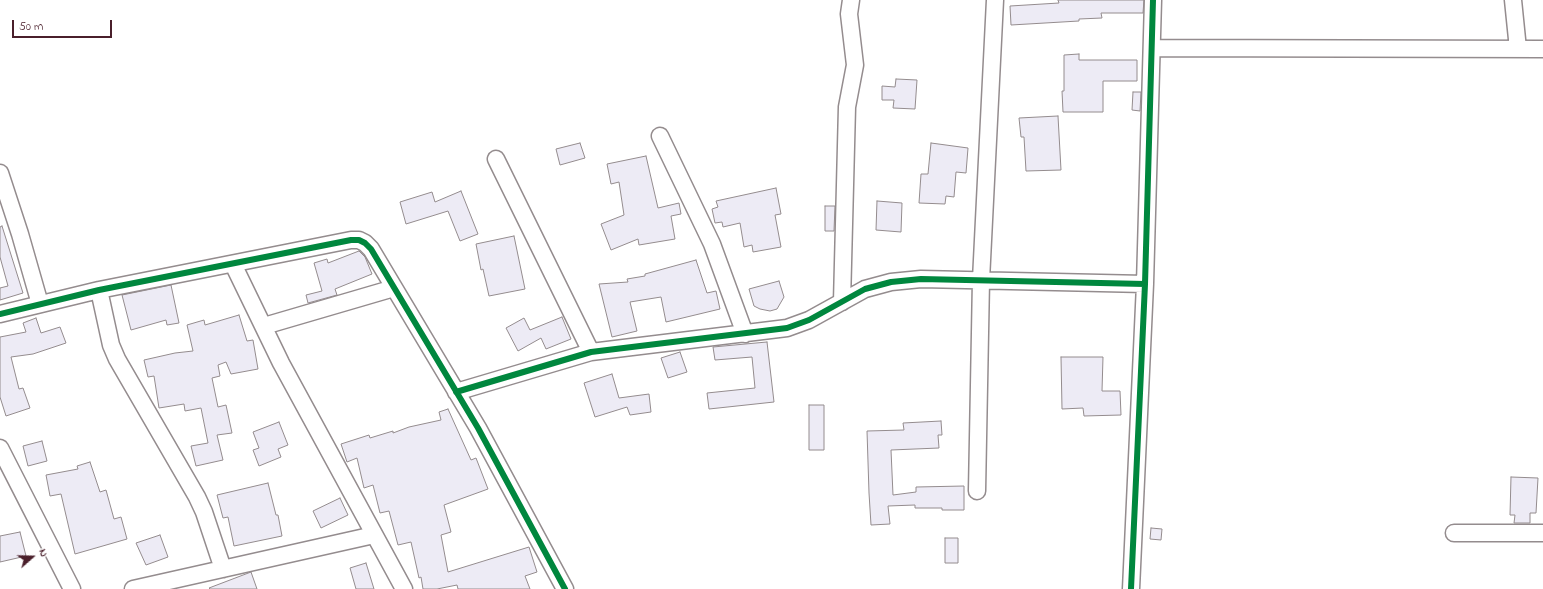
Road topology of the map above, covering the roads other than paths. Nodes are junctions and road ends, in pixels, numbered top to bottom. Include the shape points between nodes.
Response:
1 (850, 0) edge
2 (995, 0) edge
3 (1153, 0) edge
4 (1513, 0) edge
5 (1153, 48) junction
6 (1518, 49) junction
7 (1543, 49) edge
8 (660, 136) dead end
9 (496, 159) dead end
10 (0, 173) edge
11 (233, 264) junction
12 (981, 280) junction
13 (1145, 284) junction
14 (394, 288) junction
15 (99, 290) junction
16 (842, 302) junction
17 (40, 304) junction
18 (0, 314) edge
19 (264, 326) junction
20 (745, 334) junction
21 (591, 352) junction
22 (456, 392) junction
23 (0, 448) edge
24 (977, 492) dead end
25 (1454, 533) dead end
26 (1543, 533) edge
27 (374, 535) junction
28 (223, 569) junction
29 (72, 589) edge
30 (133, 589) edge
31 (404, 589) edge
32 (565, 589) edge
33 (1131, 589) edge

1 - 16 street via 849,14 855,65 847,107
2 - 12 street
3 - 5 street
4 - 6 street
5 - 6 street
5 - 13 street
6 - 7 street
8 - 20 street via 712,244
9 - 21 street
10 - 17 street
11 - 14 street via 359,240 370,248
11 - 15 street
11 - 19 street
12 - 13 street
12 - 16 street via 921,279 891,282 865,289
12 - 24 street
13 - 33 street
14 - 19 street
14 - 22 street
15 - 17 street
15 - 28 street via 111,345 117,359 204,512
16 - 20 street via 809,320 787,328
17 - 18 street
19 - 27 street
20 - 21 street
21 - 22 street
22 - 32 street
23 - 29 street
25 - 26 street
27 - 28 street
27 - 31 street
28 - 30 street

